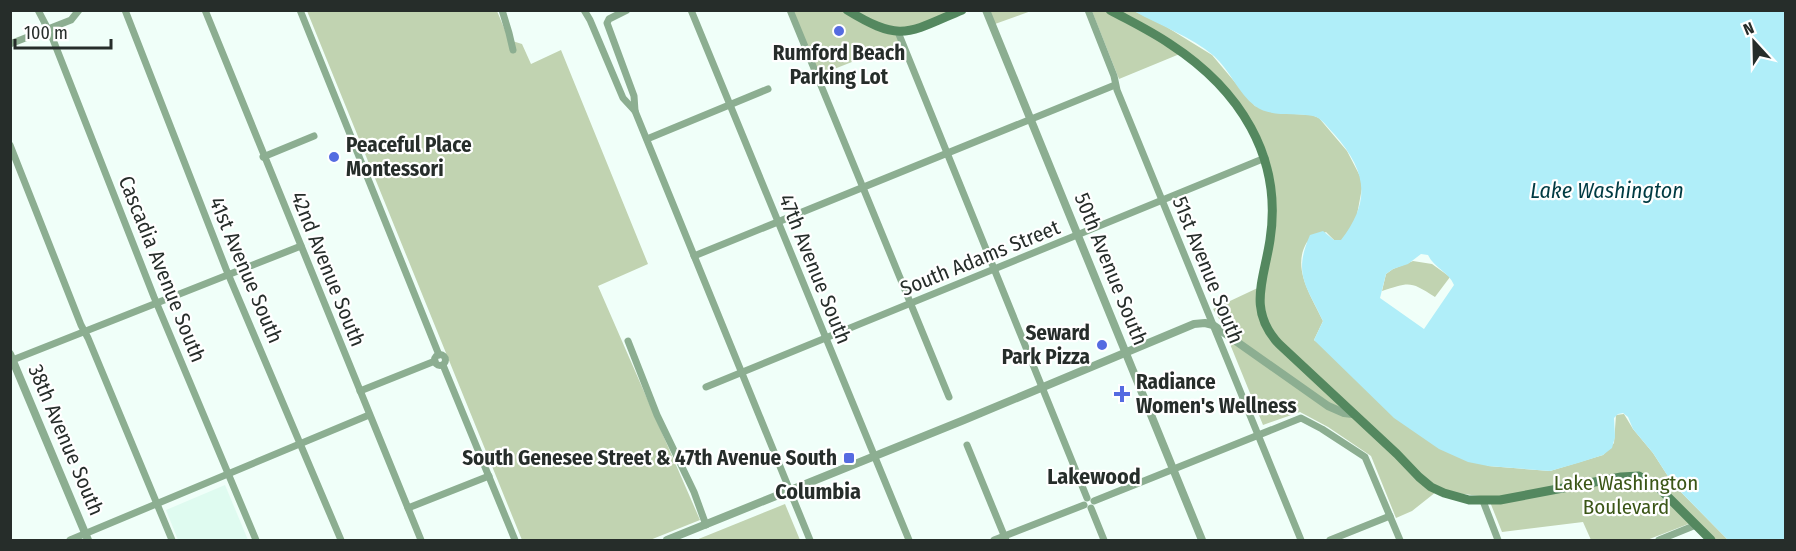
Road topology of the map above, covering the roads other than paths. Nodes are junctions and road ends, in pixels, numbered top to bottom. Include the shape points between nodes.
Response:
1 (38, 10) edge
2 (125, 10) edge
3 (205, 10) edge
4 (300, 10) edge
5 (502, 10) edge
6 (584, 10) edge
7 (627, 10) edge
8 (692, 10) edge
9 (790, 10) edge
10 (847, 10) edge
11 (962, 10) edge
12 (986, 10) edge
13 (1088, 10) edge
14 (1110, 10) edge
15 (78, 12) edge
16 (48, 28) junction
17 (898, 32) junction
18 (10, 44) edge
19 (513, 50) dead end
20 (1115, 85) junction
21 (768, 89) dead end
22 (730, 104) junction
23 (634, 111) junction
24 (1030, 119) junction
25 (314, 136) dead end
26 (646, 139) junction
27 (11, 148) edge
28 (946, 153) junction
29 (263, 157) junction
30 (1265, 158) junction
31 (862, 187) junction
32 (1163, 201) junction
33 (778, 222) junction
34 (1079, 236) junction
35 (301, 246) junction
36 (694, 256) junction
37 (994, 270) junction
38 (230, 274) junction
39 (157, 303) junction
40 (910, 304) junction
41 (1213, 325) junction
42 (85, 332) junction
43 (826, 339) junction
44 (628, 341) dead end
45 (1126, 353) junction
46 (11, 358) edge
47 (437, 358) junction
48 (742, 373) junction
49 (706, 387) dead end
50 (1043, 387) junction
51 (360, 391) junction
52 (949, 398) dead end
53 (1352, 414) junction
54 (369, 415) junction
55 (1257, 434) junction
56 (301, 443) junction
57 (967, 445) dead end
58 (874, 457) junction
59 (1172, 469) junction
60 (228, 474) junction
61 (489, 476) junction
62 (790, 492) junction
63 (1483, 501) junction
64 (1089, 503) junction
65 (157, 504) junction
66 (408, 508) junction
67 (1390, 516) junction
68 (705, 525) junction
69 (1696, 525) junction
70 (87, 537) edge
71 (1005, 538) edge
72 (70, 540) edge
73 (172, 540) edge
74 (256, 540) edge
75 (341, 540) edge
76 (421, 540) edge
77 (515, 540) edge
78 (667, 540) edge
79 (810, 540) edge
80 (909, 540) edge
81 (994, 540) edge
82 (1104, 540) edge
83 (1202, 540) edge
84 (1301, 540) edge
85 (1330, 540) edge
86 (1400, 540) edge
87 (1498, 540) edge
88 (1659, 540) edge
89 (1711, 540) edge

1 - 16 street, Cascadia Avenue South
2 - 38 street, 41st Avenue South
3 - 29 street, 42nd Avenue South
4 - 47 street
5 - 19 street
6 - 23 street via 623,98
7 - 23 street via 609,19 608,27 634,96
8 - 22 street, 47th Avenue South
9 - 31 street
10 - 17 main road via 874,26
11 - 17 main road via 920,28
12 - 24 street, 50th Avenue South
13 - 20 street, 51st Avenue South
14 - 30 main road via 1169,43 1204,69 1241,109
15 - 16 street via 71,20
16 - 18 street
16 - 39 street, Cascadia Avenue South
17 - 28 street
20 - 24 street
20 - 32 street, 51st Avenue South
21 - 22 street
22 - 26 street
22 - 33 street, 47th Avenue South
23 - 26 street
24 - 28 street
24 - 34 street, 50th Avenue South
25 - 29 street
26 - 36 street
27 - 42 street
28 - 31 street
28 - 37 street
29 - 35 street, 42nd Avenue South
30 - 32 street, South Adams Street
30 - 53 main road via 1271,182 1272,220 1259,301 1262,318 1275,340
31 - 33 street
31 - 40 street
32 - 34 street, South Adams Street
32 - 41 street, 51st Avenue South
33 - 36 street
33 - 43 street, 47th Avenue South
34 - 37 street, South Adams Street
34 - 45 street, 50th Avenue South
35 - 38 street
35 - 51 street, 42nd Avenue South
36 - 48 street
37 - 40 street, South Adams Street
37 - 50 street
38 - 39 street
38 - 56 street, 41st Avenue South
39 - 42 street
39 - 60 street, Cascadia Avenue South
40 - 43 street, South Adams Street
40 - 52 street
41 - 45 street via 1189,326
41 - 53 street via 1328,406
41 - 55 street, 51st Avenue South
42 - 46 street
42 - 65 street
43 - 48 street, South Adams Street
43 - 58 street, 47th Avenue South
44 - 68 street
45 - 50 street
45 - 59 street, 50th Avenue South
46 - 70 street, 38th Avenue South
47 - 51 street
47 - 61 street
48 - 49 street, South Adams Street
48 - 62 street
50 - 58 street
50 - 64 street
51 - 54 street, 42nd Avenue South
53 - 63 main road via 1431,487 1455,498
54 - 56 street
54 - 66 street, 42nd Avenue South
55 - 59 street
55 - 67 street via 1296,419 1309,421 1365,457
55 - 84 street, 51st Avenue South
56 - 60 street
56 - 75 street, 41st Avenue South
57 - 71 street
58 - 62 street
58 - 80 street, 47th Avenue South
59 - 64 street
59 - 83 street, 50th Avenue South
60 - 65 street
60 - 74 street, Cascadia Avenue South
61 - 66 street
61 - 77 street
62 - 68 street
62 - 79 street
63 - 69 main road via 1639,476 1668,495
63 - 87 street
64 - 71 street
64 - 82 street
65 - 70 street
65 - 73 street
66 - 76 street, 42nd Avenue South
67 - 85 street
67 - 86 street
68 - 78 street
69 - 88 street
69 - 89 main road
70 - 72 street
71 - 81 street

